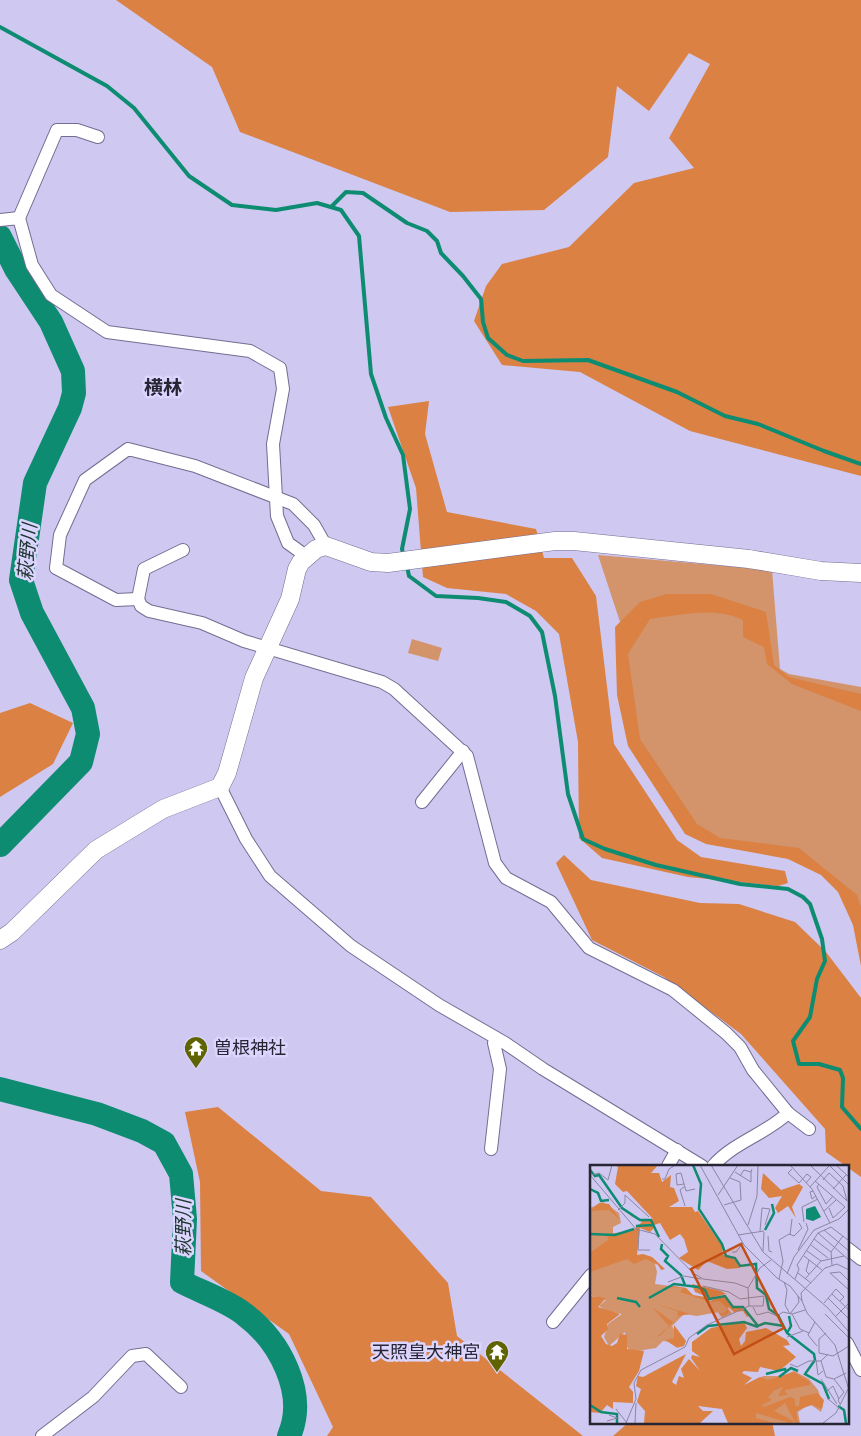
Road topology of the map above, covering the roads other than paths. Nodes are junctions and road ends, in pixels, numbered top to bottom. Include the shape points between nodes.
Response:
1 (98, 137) dead end
2 (9, 219) edge
3 (275, 497) junction
4 (326, 546) junction
5 (183, 550) dead end
6 (306, 556) junction
7 (861, 573) edge
8 (138, 599) junction
9 (266, 647) junction
10 (463, 751) junction
11 (220, 787) junction
12 (422, 802) dead end
13 (0, 940) edge
14 (496, 1038) junction
15 (788, 1113) junction
16 (809, 1129) dead end
17 (491, 1149) dead end
18 (677, 1150) junction
19 (669, 1165) edge
20 (700, 1165) edge
21 (714, 1165) edge
22 (848, 1249) edge
23 (861, 1259) edge
24 (590, 1276) edge
25 (553, 1322) dead end
26 (848, 1345) edge
27 (861, 1370) edge
28 (181, 1387) dead end
29 (42, 1436) edge

1 - 2 street via 77,130 57,130
2 - 3 street via 51,294 107,332 250,351 280,368 283,389 272,444
3 - 4 street via 294,504 314,525
3 - 6 street via 279,525 288,543
3 - 8 street via 195,466 135,450 122,452 85,480 60,535 56,568 116,600
4 - 6 street via 316,548
4 - 7 street via 371,562 405,561 574,541
5 - 8 street via 144,569
6 - 9 street via 297,569 290,599
8 - 9 street via 149,611 202,623
9 - 10 street via 382,682
9 - 11 street
10 - 12 street
10 - 15 street via 499,871 551,902 589,948 673,990 726,1033
11 - 13 street via 163,809 96,850
11 - 14 street via 246,839 270,876 351,946 439,1005
14 - 17 street via 494,1043 500,1069
14 - 18 street
15 - 16 street
15 - 21 street via 780,1121 724,1153
18 - 19 street
18 - 20 street
22 - 23 street
24 - 25 street
26 - 27 street
28 - 29 street via 146,1354 132,1356 93,1397

